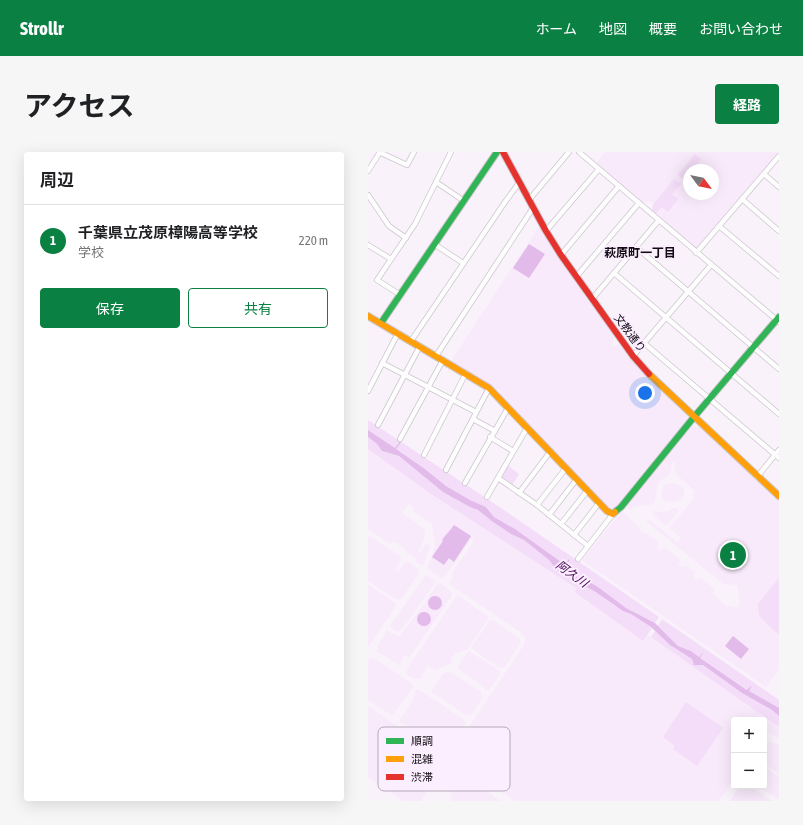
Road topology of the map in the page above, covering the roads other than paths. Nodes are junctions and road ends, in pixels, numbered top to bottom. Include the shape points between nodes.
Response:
1 (380, 152) edge
2 (414, 152) edge
3 (451, 152) edge
4 (498, 152) edge
5 (503, 152) edge
6 (569, 152) edge
7 (579, 152) edge
8 (779, 156) edge
9 (599, 169) junction
10 (368, 171) edge
11 (764, 174) junction
12 (436, 182) junction
13 (519, 183) junction
14 (619, 186) junction
15 (779, 187) edge
16 (368, 195) edge
17 (529, 200) junction
18 (742, 200) junction
19 (464, 201) junction
20 (639, 203) junction
21 (533, 208) junction
22 (659, 220) junction
23 (720, 226) junction
24 (546, 231) junction
25 (779, 231) edge
26 (406, 238) junction
27 (434, 244) junction
28 (368, 245) edge
29 (636, 247) junction
30 (696, 253) junction
31 (561, 255) junction
32 (391, 259) junction
33 (463, 263) junction
34 (711, 265) junction
35 (614, 273) junction
36 (779, 276) edge
37 (576, 277) junction
38 (688, 291) junction
39 (399, 294) junction
40 (592, 299) junction
41 (368, 316) edge
42 (666, 317) junction
43 (778, 320) edge
44 (380, 323) junction
45 (398, 333) junction
46 (411, 341) junction
47 (644, 343) junction
48 (420, 346) junction
49 (754, 347) junction
50 (436, 356) junction
51 (633, 356) junction
52 (443, 360) junction
53 (382, 363) junction
54 (779, 369) edge
55 (466, 373) junction
56 (732, 373) junction
57 (406, 375) junction
58 (429, 387) junction
59 (489, 388) junction
60 (368, 391) edge
61 (453, 399) junction
62 (710, 399) junction
63 (508, 408) junction
64 (476, 412) junction
65 (779, 414) edge
66 (694, 417) junction
67 (473, 419) junction
68 (378, 425) dead end
69 (527, 428) junction
70 (494, 431) junction
71 (490, 438) junction
72 (400, 439) dead end
73 (779, 450) edge
74 (513, 451) junction
75 (550, 452) junction
76 (424, 455) dead end
77 (775, 455) junction
78 (779, 458) edge
79 (566, 468) junction
80 (446, 470) dead end
81 (757, 477) junction
82 (498, 478) junction
83 (576, 480) junction
84 (465, 483) dead end
85 (587, 490) junction
86 (519, 493) junction
87 (779, 496) edge
88 (487, 497) dead end
89 (598, 502) junction
90 (537, 505) junction
91 (614, 514) junction
92 (549, 515) junction
93 (561, 524) junction
94 (574, 535) junction
95 (588, 546) junction
96 (578, 559) dead end

1 - 2 street via 407,165
1 - 10 street
3 - 12 street
4 - 19 street
5 - 13 street, 文教通り
6 - 17 street
7 - 9 street
8 - 11 street
9 - 14 street
9 - 24 street
11 - 15 street
11 - 18 street
12 - 19 street
12 - 26 street
13 - 17 street, 文教通り
13 - 33 street
14 - 20 street
14 - 31 street
16 - 26 street via 389,226
17 - 21 street, 文教通り
18 - 23 street
18 - 25 street
19 - 27 street
20 - 22 street
20 - 37 street
21 - 24 street, 文教通り
21 - 50 street
22 - 29 street
22 - 30 street
23 - 30 street
23 - 36 street
24 - 31 street, 文教通り
26 - 32 street
27 - 33 street
27 - 39 street
28 - 32 street
29 - 35 street
29 - 38 street
30 - 34 street
31 - 37 street, 文教通り
32 - 39 street via 377,280
33 - 46 street
34 - 38 street
34 - 43 street
35 - 40 street
35 - 42 street
37 - 40 street, 文教通り
38 - 42 street
38 - 49 street
39 - 44 street
40 - 51 street, 文教通り
41 - 44 street
42 - 47 street
42 - 56 street
43 - 49 street
44 - 45 street
45 - 46 street
45 - 53 street
46 - 48 street
47 - 51 street
47 - 62 street
48 - 50 street
48 - 57 street
49 - 54 street
49 - 56 street
50 - 52 street
51 - 66 street, 文教通り
52 - 55 street
52 - 58 street
53 - 57 street
53 - 60 street
55 - 59 street
55 - 61 street
56 - 62 street
56 - 65 street
57 - 58 street
57 - 68 street
58 - 61 street
58 - 72 street
59 - 63 street
59 - 64 street
61 - 64 street
61 - 76 street
62 - 66 street
62 - 77 street
63 - 69 street
63 - 70 street
64 - 67 street
66 - 81 street, 文教通り
66 - 91 street
67 - 70 street
67 - 80 street
69 - 74 street
69 - 75 street
70 - 71 street
71 - 74 street
71 - 84 street
73 - 77 street
74 - 82 street
75 - 79 street
75 - 86 street
77 - 78 street
77 - 81 street
79 - 83 street
79 - 90 street
81 - 87 street, 文教通り
82 - 86 street
82 - 88 street
83 - 85 street
83 - 92 street
85 - 89 street
85 - 93 street
86 - 90 street
89 - 91 street
89 - 94 street
90 - 92 street
91 - 95 street
92 - 93 street
93 - 94 street
94 - 95 street
95 - 96 street

